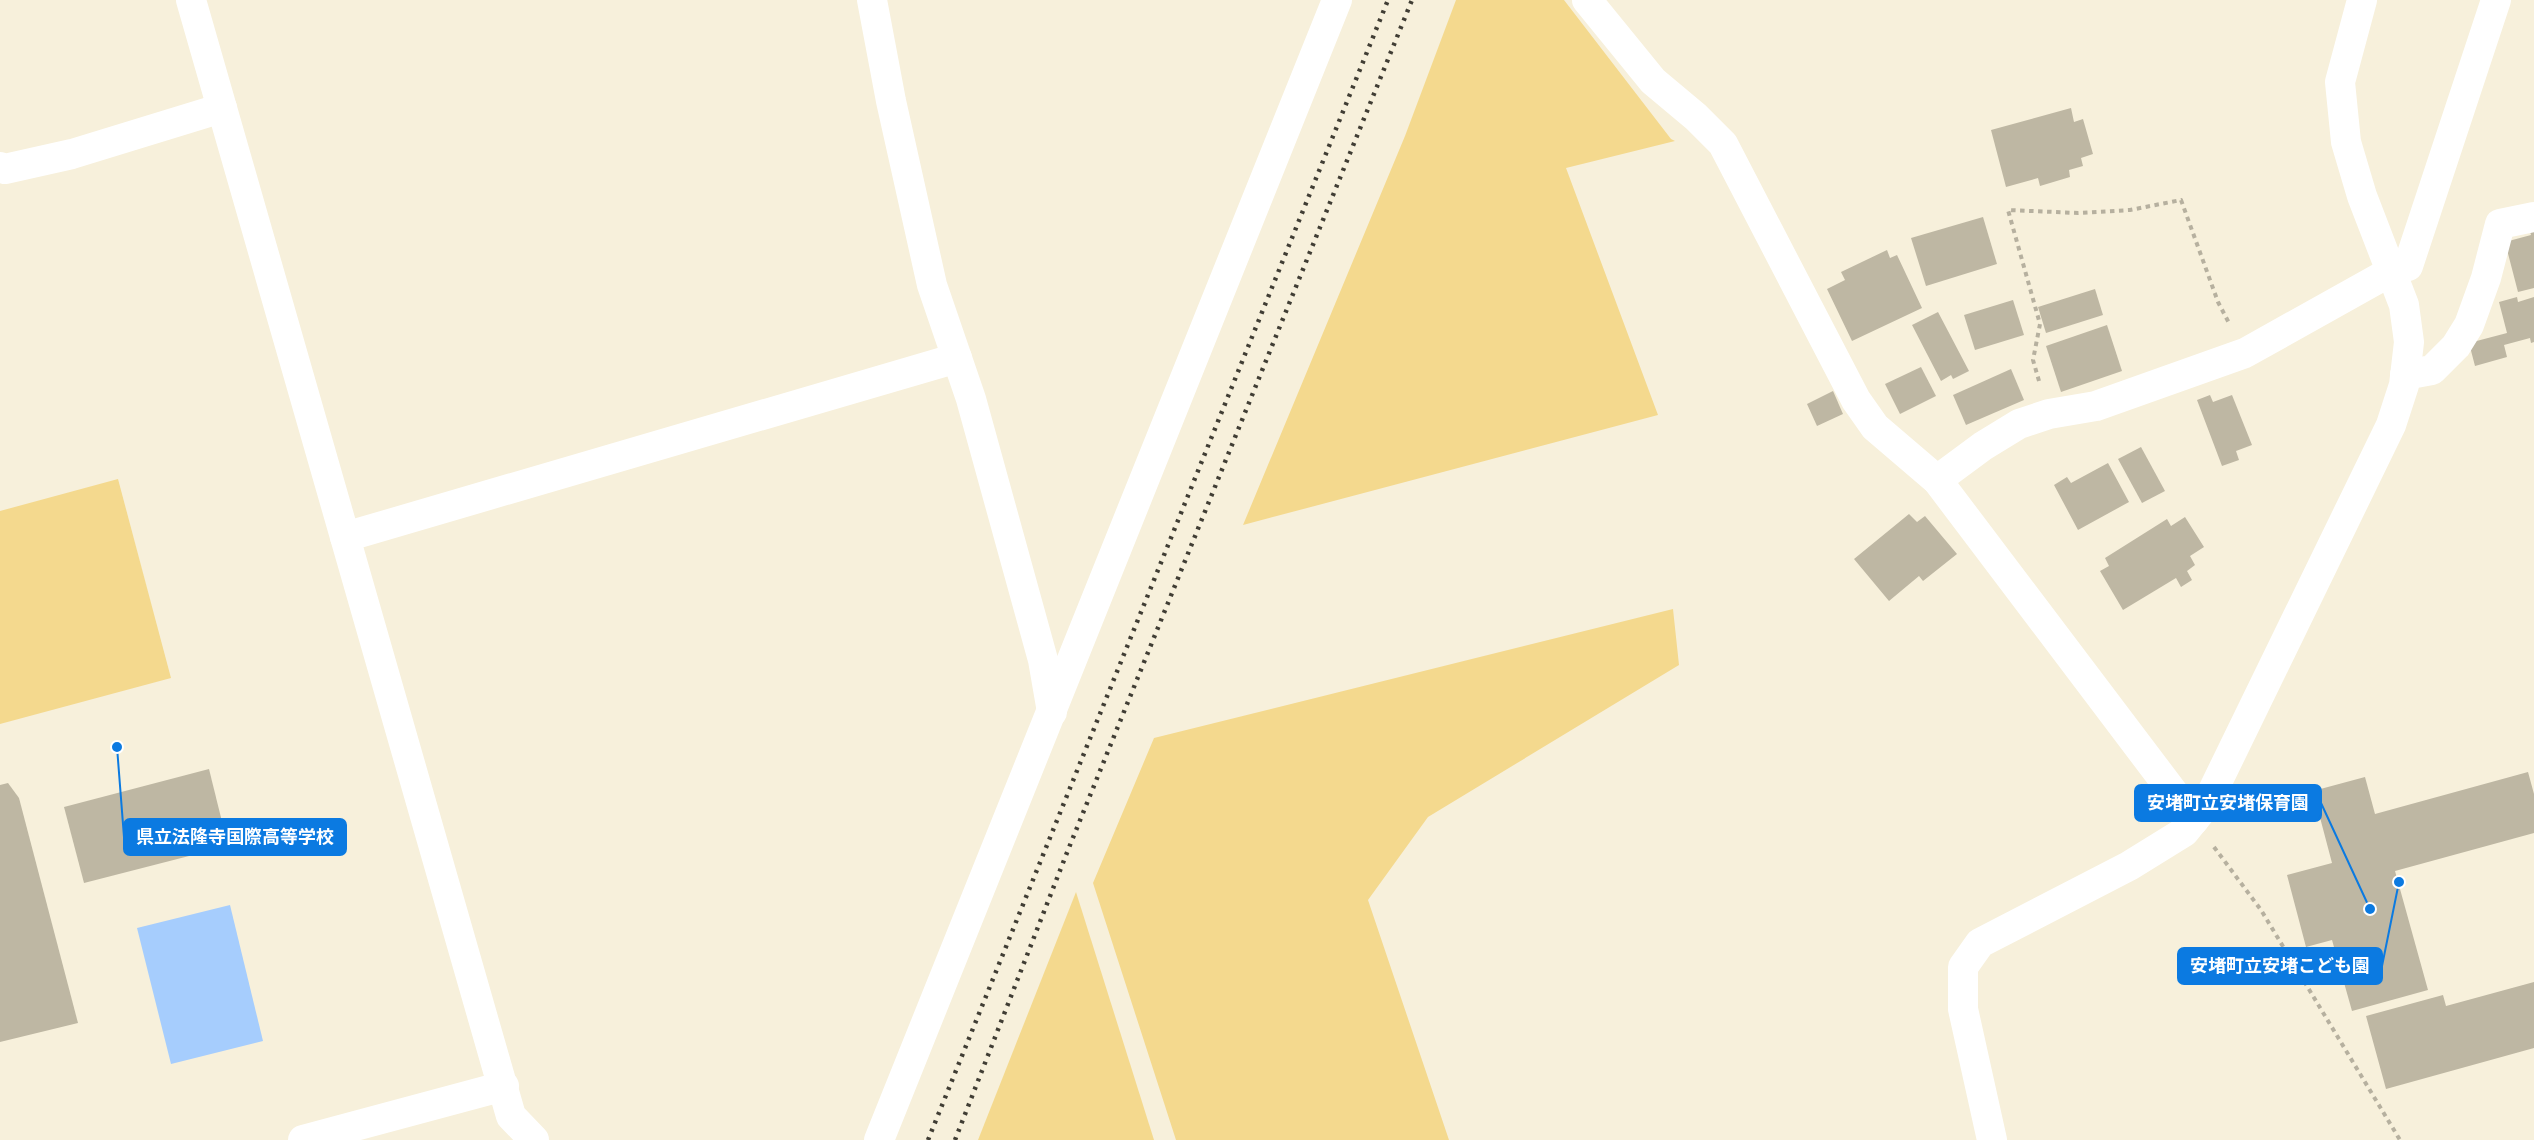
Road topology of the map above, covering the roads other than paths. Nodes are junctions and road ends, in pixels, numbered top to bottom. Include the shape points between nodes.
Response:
1 (191, 0) edge
2 (872, 0) edge
3 (1336, 0) edge
4 (1587, 0) edge
5 (2362, 0) edge
6 (2496, 0) edge
7 (222, 108) junction
8 (0, 167) edge
9 (2534, 217) edge
10 (2390, 272) junction
11 (957, 358) junction
12 (2405, 375) junction
13 (1937, 480) junction
14 (345, 537) junction
15 (1052, 713) junction
16 (2194, 820) junction
17 (504, 1086) junction
18 (303, 1140) edge
19 (534, 1140) edge
20 (879, 1140) edge
21 (1992, 1140) edge

1 - 7 street
2 - 11 street via 932,285
3 - 15 street
4 - 13 street via 1653,81 1723,144 1856,400 1875,427
5 - 10 street via 2340,82 2341,94 2346,142
6 - 10 street via 2408,266
7 - 8 street via 72,154
7 - 14 street
9 - 12 street via 2500,224 2486,278 2469,325 2456,346 2432,370
10 - 12 street via 2404,305 2409,342
10 - 13 street via 2245,353 2096,406 2019,424
11 - 14 street
11 - 15 street via 1043,660
12 - 16 street via 2391,425 2229,763
13 - 16 street
14 - 17 street
15 - 20 street
16 - 21 street via 2184,832 2128,866 1980,943 1963,967 1963,1009
17 - 18 street
17 - 19 street via 511,1116

